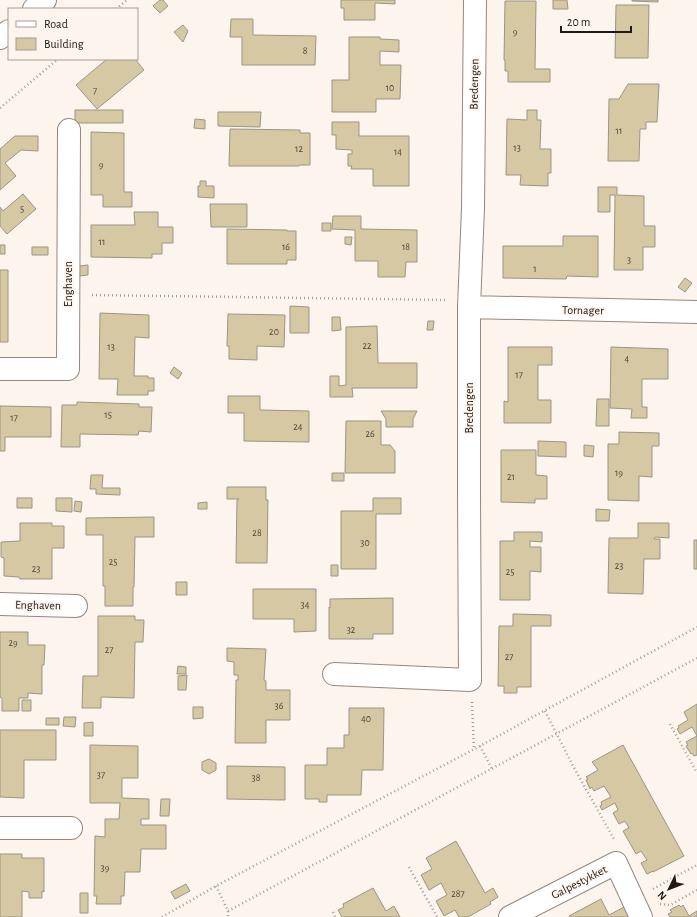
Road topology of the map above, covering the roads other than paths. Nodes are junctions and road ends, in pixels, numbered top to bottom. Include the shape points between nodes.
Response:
1 (45, 0) edge
2 (475, 0) edge
3 (35, 8) edge
4 (8, 32) edge
5 (0, 38) edge
6 (69, 130) dead end
7 (469, 307) junction
8 (697, 312) edge
9 (0, 369) edge
10 (0, 604) edge
11 (76, 606) dead end
12 (334, 674) dead end
13 (0, 828) edge
14 (71, 828) dead end
15 (637, 909) edge
16 (510, 917) edge

1 - 3 street
2 - 7 street, Bredengen via 473,208
4 - 5 street
6 - 9 street, Enghaven via 68,370
7 - 8 street, Tornager
7 - 12 street, Bredengen via 470,680
10 - 11 street, Enghaven
13 - 14 street
15 - 16 street, Galpestykket via 616,863

